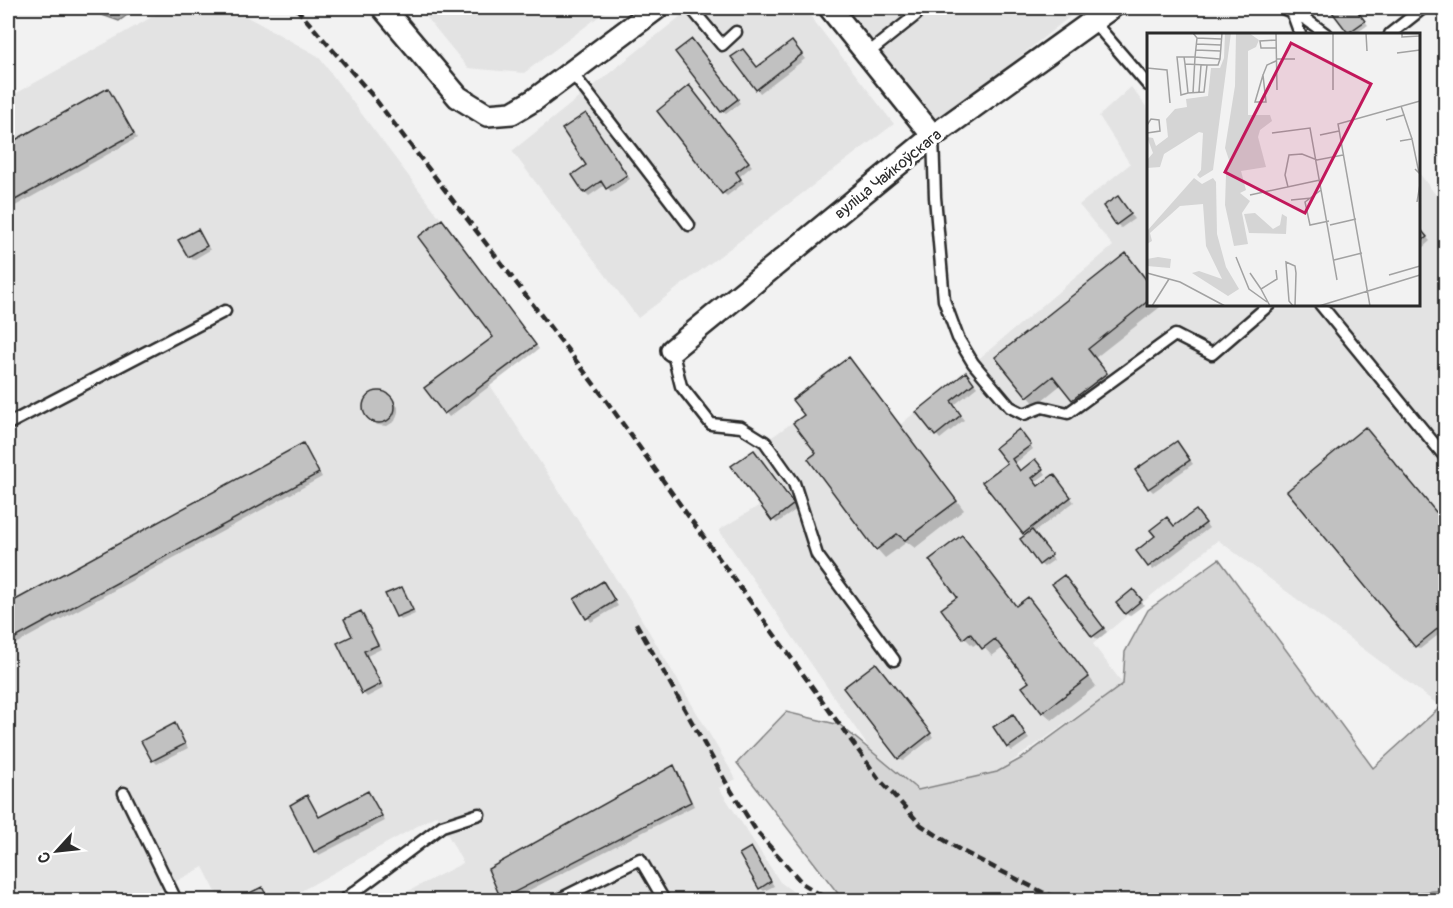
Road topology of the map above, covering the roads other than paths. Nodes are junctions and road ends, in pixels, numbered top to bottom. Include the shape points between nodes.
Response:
1 (383, 8) edge
2 (657, 8) edge
3 (692, 8) edge
4 (830, 8) edge
5 (1111, 8) edge
6 (1424, 8) edge
7 (1287, 10) edge
8 (916, 15) dead end
9 (1093, 21) junction
10 (736, 32) dead end
11 (1299, 33) edge
12 (1325, 33) edge
13 (1391, 33) edge
14 (867, 54) junction
15 (571, 72) junction
16 (1147, 83) edge
17 (933, 136) junction
18 (689, 225) dead end
19 (1268, 306) edge
20 (1322, 306) edge
21 (225, 311) dead end
22 (672, 350) joint
23 (8, 424) edge
24 (1446, 458) edge
25 (894, 660) dead end
26 (124, 793) dead end
27 (479, 814) dead end
28 (176, 900) edge
29 (344, 900) edge
30 (558, 900) edge
31 (664, 900) edge

1 - 15 street via 458,97 487,115 512,113
2 - 15 street
3 - 10 lane via 722,45
4 - 14 street
5 - 9 street, вуліца Чайкоўскага
6 - 13 lane
7 - 11 lane
7 - 12 lane
8 - 14 lane
9 - 16 lane
9 - 17 street, вуліца Чайкоўскага
14 - 17 street
15 - 18 lane
17 - 19 lane via 944,300 958,338 973,363 1010,407 1024,414 1042,407 1068,413 1175,335 1212,354
17 - 22 street, вуліца Чайкоўскага
20 - 24 lane
21 - 23 lane
22 - 25 lane via 681,386 711,424 741,427 765,442 794,483 817,555
26 - 28 lane
27 - 29 lane via 442,826
30 - 31 lane via 640,859

